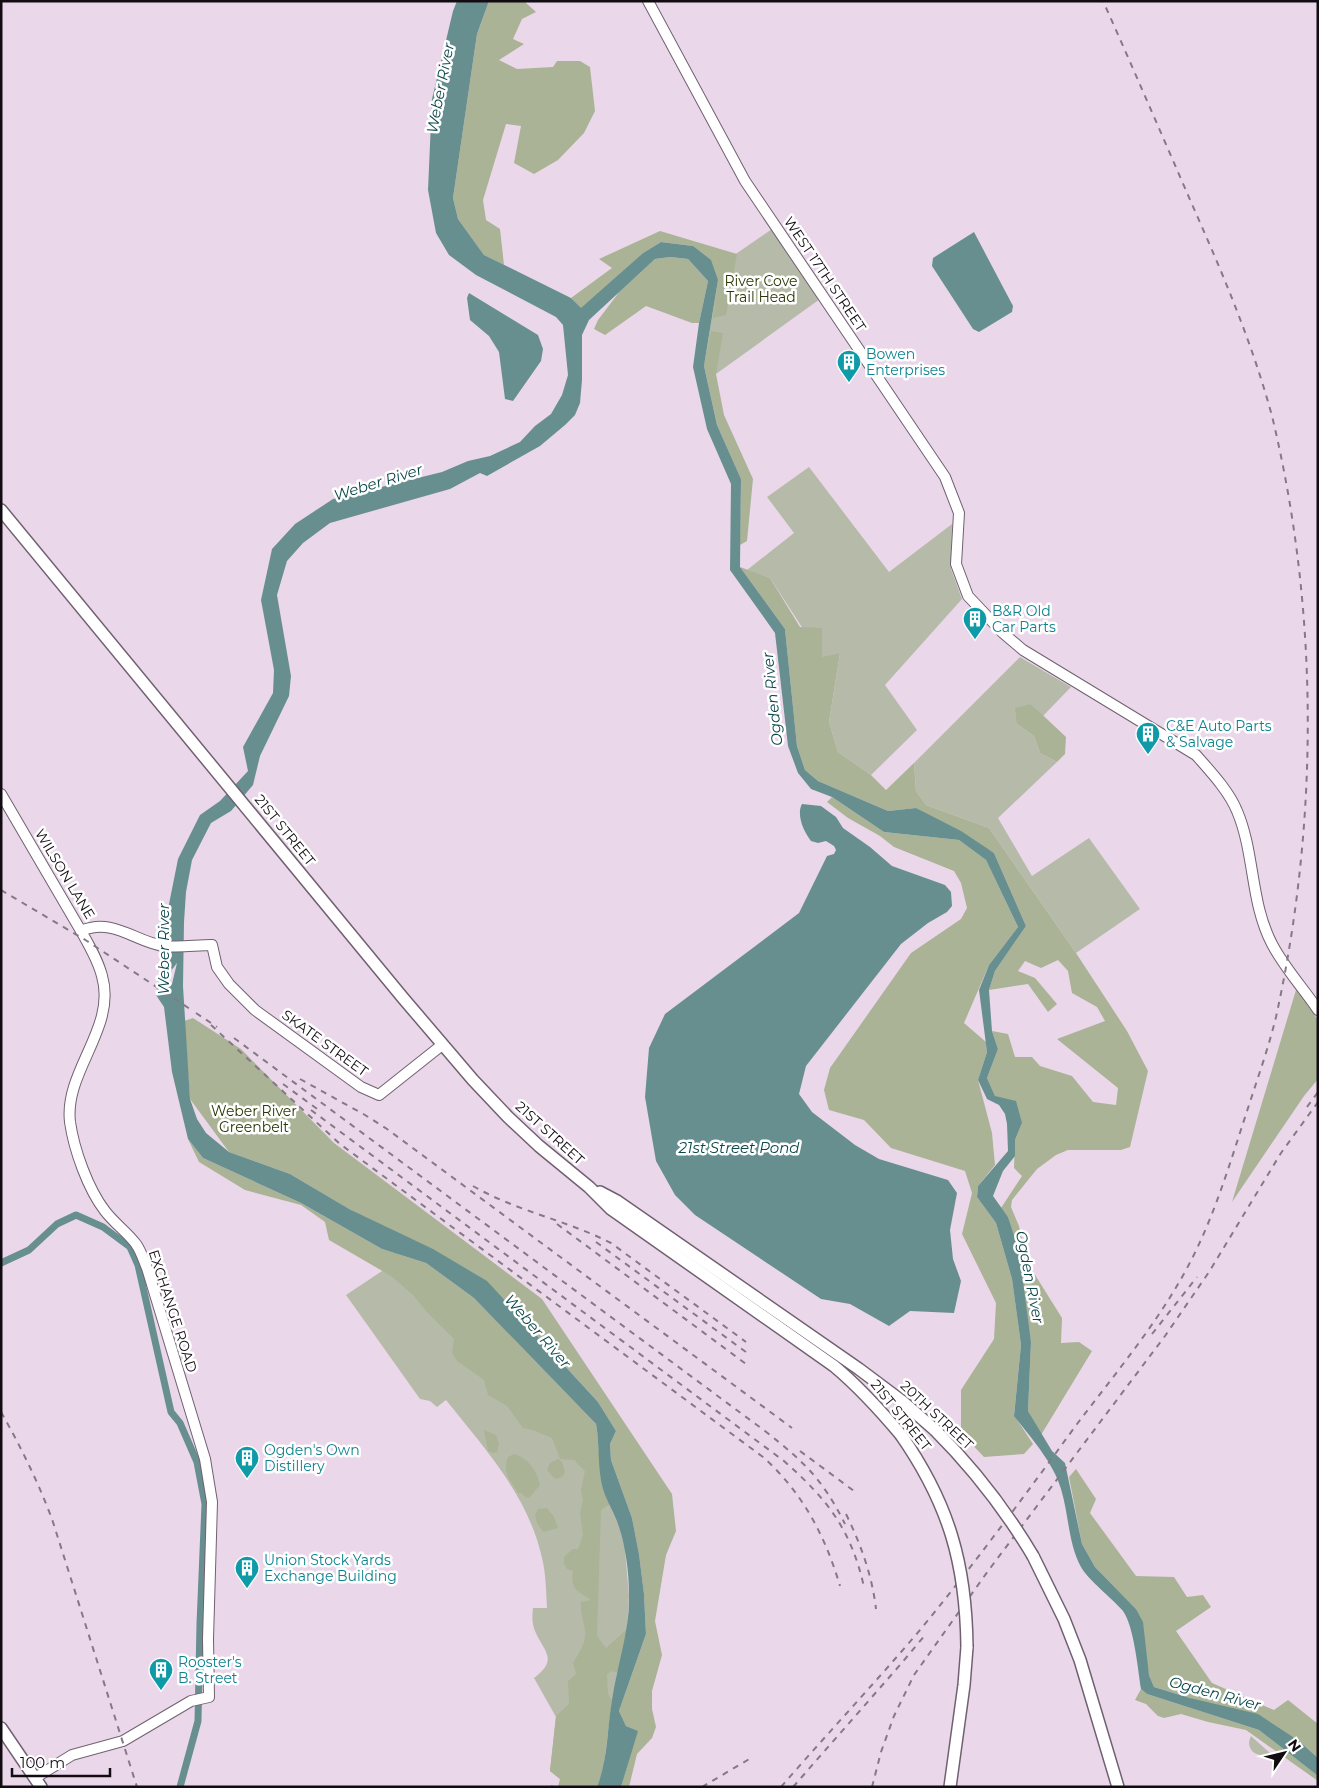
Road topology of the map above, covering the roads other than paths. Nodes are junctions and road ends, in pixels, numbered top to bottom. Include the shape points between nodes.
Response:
1 (648, 1) edge
2 (1, 510) edge
3 (1, 794) edge
4 (82, 931) junction
5 (212, 946) joint
6 (1318, 1010) edge
7 (442, 1045) junction
8 (589, 1187) junction
9 (1, 1728) edge
10 (38, 1782) edge
11 (950, 1787) edge
12 (1118, 1787) edge

1 - 6 street, WEST 17TH STREET via 745,181 945,478 959,513 956,564 968,596 1023,650 1196,755 1237,810 1252,861 1258,905 1272,943
2 - 7 main road, 21ST STREET
3 - 4 street, WILSON LANE
4 - 5 street, WILSON LANE via 104,926 164,946
4 - 10 street, EXCHANGE ROAD via 103,977 104,1006 71,1096 70,1120 73,1138 94,1193 104,1210 136,1245 147,1268 205,1459 212,1502 205,1698 191,1701 123,1741 72,1755
5 - 7 street, SKATE STREET via 217,967 255,1010 360,1087 378,1095
7 - 8 main road, 21ST STREET via 508,1117
8 - 11 main road, 21ST STREET, bridge via 612,1209 859,1387 901,1435 929,1479 951,1532 964,1588 967,1647
8 - 12 main road, 20TH STREET, bridge via 618,1201 859,1368 903,1402 961,1456 1016,1528 1064,1619 1080,1660
9 - 10 main road

